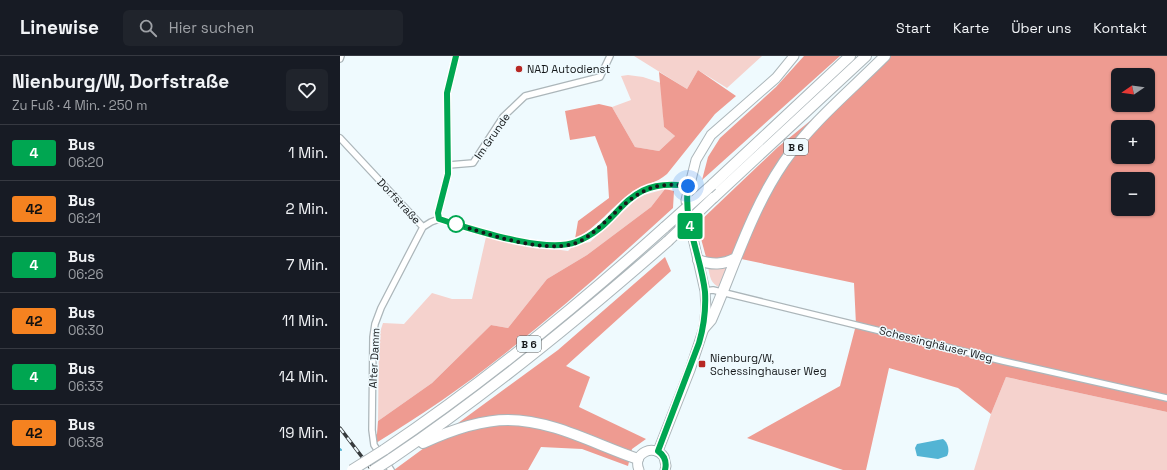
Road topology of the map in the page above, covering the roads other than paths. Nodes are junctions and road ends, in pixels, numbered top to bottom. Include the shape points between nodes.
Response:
1 (341, 56) edge
2 (456, 56) edge
3 (610, 56) edge
4 (794, 56) edge
5 (850, 56) edge
6 (866, 56) edge
7 (884, 56) edge
8 (340, 59) edge
9 (340, 138) edge
10 (449, 165) junction
11 (688, 186) junction
12 (439, 219) junction
13 (423, 227) junction
14 (736, 258) junction
15 (698, 260) junction
16 (704, 291) junction
17 (722, 293) junction
18 (704, 328) junction
19 (1167, 398) edge
20 (658, 451) junction
21 (391, 459) junction
22 (638, 459) junction
23 (352, 470) edge
24 (374, 470) edge
25 (391, 470) edge
26 (639, 470) edge
27 (665, 470) edge

1 - 8 street
2 - 10 street via 447,93
3 - 10 street, Im Grunde via 600,77 525,96 503,117 473,163
4 - 11 main road via 776,78 711,135 696,160
5 - 23 highway, B 6, bridge via 712,185 554,325 426,422
6 - 21 highway, B 6, bridge via 668,241 561,334 508,376
7 - 14 highway, B 6 via 831,107 784,162 757,210
9 - 13 street, Dorfstraße
10 - 12 street via 438,213
11 - 12 street, Dorfstraße via 663,185 645,189 633,196 592,234 575,243 561,245 537,246
11 - 15 main road via 688,216
12 - 13 street, Dorfstraße
13 - 25 street, Alter Damm via 381,308 373,337 374,445
14 - 15 highway via 720,264
14 - 17 highway, B 6
15 - 16 main road
16 - 17 street, Schessinghäuser Weg
16 - 18 main road
17 - 18 highway, B 6 via 711,320
17 - 19 street, Schessinghäuser Weg
18 - 20 main road
20 - 22 main road via 645,451
20 - 27 main road via 664,457
21 - 22 highway via 459,428 488,421 508,420 549,426
21 - 24 highway, B 6, bridge
22 - 26 main road

